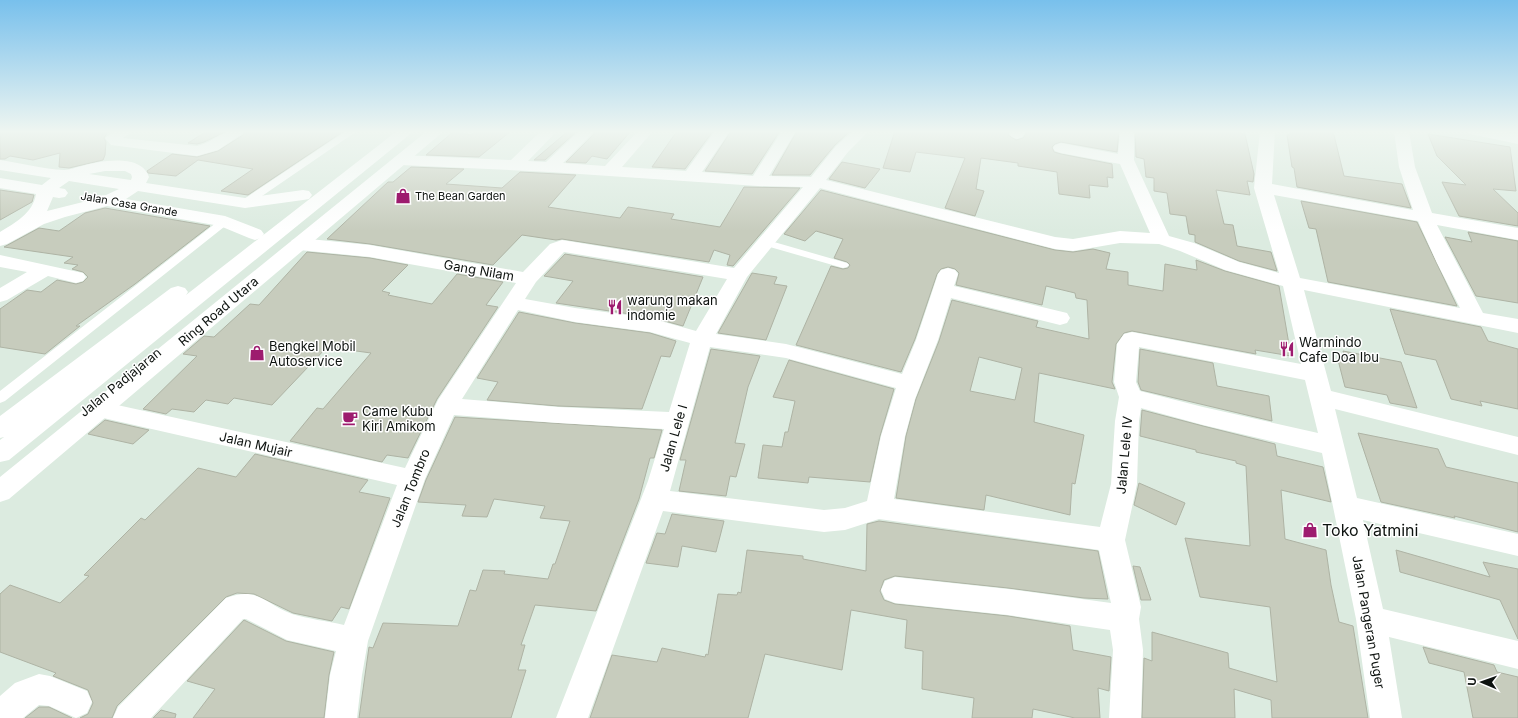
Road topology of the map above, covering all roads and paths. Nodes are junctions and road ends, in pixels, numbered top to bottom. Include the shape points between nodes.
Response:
1 (0, 165) edge
2 (140, 165) edge
3 (302, 165) edge
4 (343, 165) edge
5 (361, 165) edge
6 (385, 165) edge
7 (396, 165) edge
8 (504, 165) edge
9 (515, 165) joint
10 (553, 165) edge
11 (615, 165) edge
12 (699, 165) edge
13 (768, 165) edge
14 (829, 165) edge
15 (1128, 165) edge
16 (1265, 165) edge
17 (1407, 165) edge
18 (117, 166) joint
19 (550, 167) junction
20 (133, 169) junction
21 (609, 171) junction
22 (67, 175) junction
23 (690, 177) junction
24 (758, 181) junction
25 (815, 182) junction
26 (0, 183) edge
27 (136, 186) junction
28 (1263, 188) junction
29 (45, 190) junction
30 (303, 196) junction
31 (107, 201) junction
32 (245, 203) junction
33 (1425, 218) junction
34 (225, 221) junction
35 (22, 227) junction
36 (255, 234) junction
37 (1518, 234) edge
38 (1161, 239) junction
39 (0, 240) edge
40 (767, 243) junction
41 (299, 244) junction
42 (0, 261) edge
43 (843, 266) dead end
44 (45, 270) junction
45 (739, 275) junction
46 (76, 277) dead end
47 (528, 279) junction
48 (204, 282) junction
49 (1292, 282) junction
50 (0, 296) edge
51 (514, 303) junction
52 (1060, 318) dead end
53 (1476, 318) junction
54 (198, 323) junction
55 (1518, 326) edge
56 (702, 339) junction
57 (910, 384) junction
58 (1318, 386) junction
59 (1131, 397) junction
60 (0, 398) edge
61 (446, 406) junction
62 (99, 409) junction
63 (677, 421) junction
64 (0, 429) edge
65 (1333, 446) junction
66 (1518, 446) edge
67 (0, 453) edge
68 (412, 479) junction
69 (0, 480) edge
70 (0, 492) edge
71 (654, 499) junction
72 (1347, 506) junction
73 (879, 508) junction
74 (1111, 540) junction
75 (1518, 545) edge
76 (895, 590) dead end
77 (1124, 619) junction
78 (1371, 619) junction
79 (353, 641) junction
80 (1518, 655) edge
81 (76, 702) dead end
82 (0, 718) edge
83 (129, 718) edge
84 (341, 718) edge
85 (572, 718) edge
86 (1124, 718) edge
87 (1386, 718) edge

1 - 22 main road, Jalan Casa Grande
2 - 20 main road
3 - 32 lane
4 - 30 main road
5 - 48 main road, Jalan Padjajaran
6 - 54 main road, Jalan Padjajaran
7 - 41 main road, Ring Road Utara
8 - 9 main road
9 - 19 main road
10 - 19 main road
11 - 21 main road
12 - 23 main road
13 - 24 main road
14 - 25 main road, Jalan Lele I
15 - 38 main road
16 - 28 main road, Jalan Pangeran Puger
17 - 33 main road
18 - 20 main road
18 - 22 main road via 92,168
19 - 21 main road
20 - 27 main road via 140,176
21 - 23 main road
22 - 27 main road, Jalan Casa Grande
22 - 29 main road
23 - 24 main road
24 - 25 main road
25 - 38 main road via 1055,243 1074,245 1120,237
25 - 40 main road, Jalan Lele I
26 - 29 main road, Jalan Casa Grande
27 - 31 main road
27 - 32 main road, Jalan Casa Grande
28 - 33 main road
28 - 49 main road, Jalan Pangeran Puger
29 - 31 main road, Jalan Casa Grande
29 - 35 main road via 41,207
30 - 32 main road, Jalan Casa Grande
30 - 36 main road
31 - 34 main road, Jalan Casa Grande
31 - 35 main road via 64,211
32 - 34 main road via 230,213
33 - 37 main road
33 - 53 main road via 1443,258
34 - 36 main road, Jalan Casa Grande
34 - 60 lane
35 - 39 main road
36 - 48 main road
38 - 49 main road via 1232,266
40 - 43 lane
40 - 45 main road, Jalan Lele I
41 - 47 main road, Gang Nilam via 370,251
41 - 54 main road, Ring Road Utara
42 - 44 main road
44 - 46 main road
44 - 50 main road
45 - 47 main road, Gang Nilam via 562,246
45 - 56 main road, Jalan Lele I
47 - 51 main road, Jalan Tombro
48 - 64 main road
48 - 67 main road, Jalan Padjajaran
49 - 53 main road
49 - 58 main road, Jalan Pangeran Puger
51 - 56 main road via 575,315 650,325
51 - 61 main road, Jalan Tombro
52 - 57 main road via 946,282
53 - 55 main road
54 - 62 main road, Ring Road Utara
54 - 69 main road, Jalan Padjajaran
56 - 57 main road via 786,352
56 - 63 main road, Jalan Lele I
57 - 73 main road via 893,436
58 - 59 main road via 1132,339 1128,344 1125,382
58 - 65 main road, Jalan Pangeran Puger
58 - 66 main road via 1378,410
59 - 65 main road, Jalan Lele IV
59 - 74 main road, Jalan Lele IV via 1127,421 1124,484
61 - 63 main road
61 - 68 main road, Jalan Tombro
62 - 68 main road, Jalan Mujair
62 - 70 main road, Ring Road Utara
63 - 71 main road, Jalan Lele I
65 - 72 main road, Jalan Pangeran Puger
68 - 79 main road, Jalan Tombro
71 - 73 main road via 824,521 845,519
71 - 85 main road, Jalan Lele I
72 - 75 main road
72 - 78 main road, Jalan Pangeran Puger
73 - 74 main road
74 - 77 main road, Jalan Lele IV via 1126,607
76 - 77 main road via 1077,611
77 - 86 main road, Jalan Lele IV via 1128,650
78 - 80 main road
78 - 87 main road, Jalan Pangeran Puger
79 - 83 main road via 287,626 249,606 236,607
79 - 84 main road, Jalan Tombro
81 - 82 main road via 46,690 31,691

